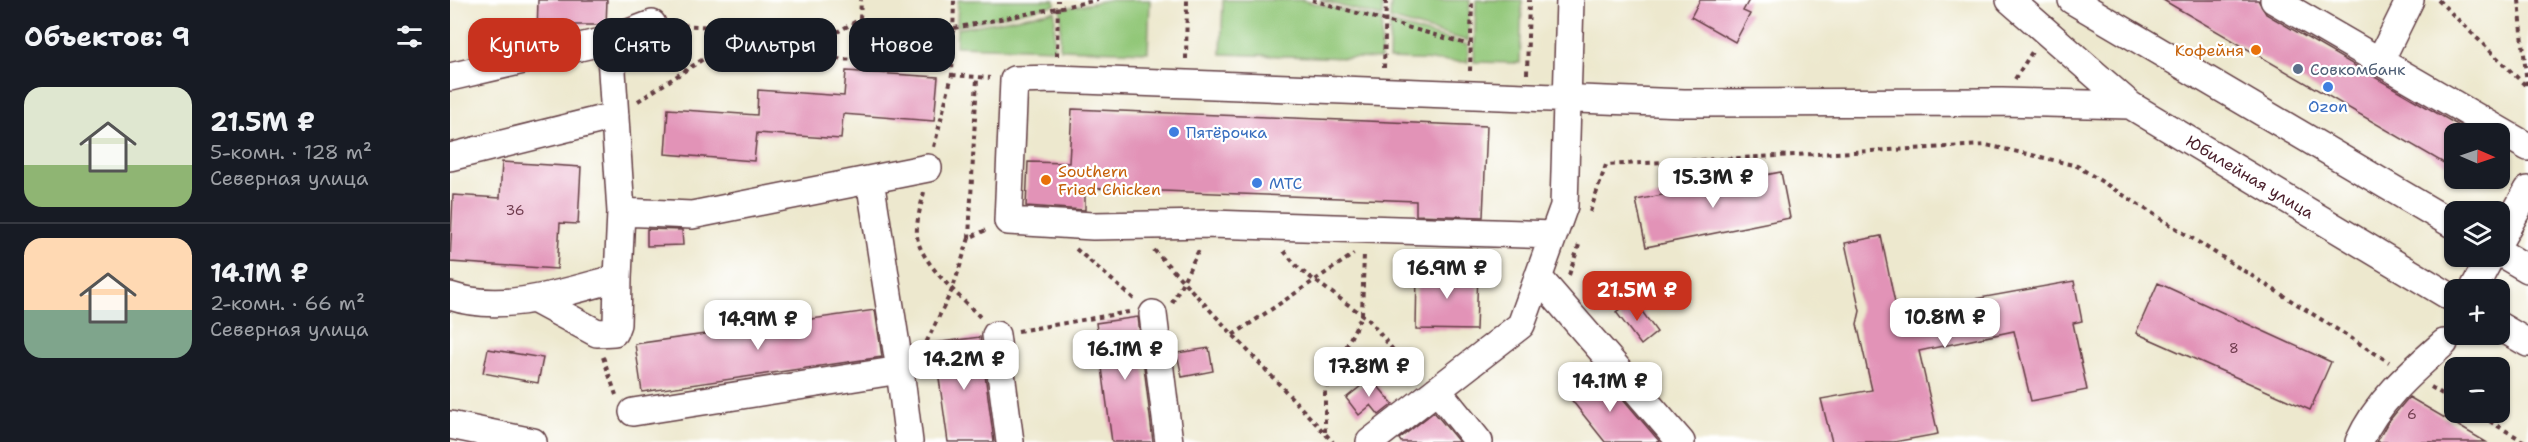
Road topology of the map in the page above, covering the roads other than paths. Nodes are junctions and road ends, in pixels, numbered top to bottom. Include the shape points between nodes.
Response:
1 (1570, 0) edge
2 (2072, 0) edge
3 (2274, 0) edge
4 (2410, 0) edge
5 (2034, 17) edge
6 (593, 44) edge
7 (2380, 61) junction
8 (612, 72) edge
9 (450, 77) edge
10 (1569, 98) junction
11 (2130, 105) junction
12 (615, 116) junction
13 (2528, 147) edge
14 (450, 157) edge
15 (928, 168) road end
16 (870, 180) junction
17 (2528, 190) edge
18 (621, 213) junction
19 (2444, 219) edge
20 (2510, 222) edge
21 (1553, 235) junction
22 (2510, 258) edge
23 (2528, 268) edge
24 (1538, 277) junction
25 (618, 278) junction
26 (2444, 293) edge
27 (450, 296) edge
28 (534, 299) junction
29 (1149, 312) road end
30 (2510, 332) edge
31 (996, 335) road end
32 (2444, 343) dead end
33 (2528, 343) edge
34 (900, 370) junction
35 (1434, 392) junction
36 (633, 412) road end
37 (450, 425) edge
38 (533, 442) edge
39 (909, 442) edge
40 (1010, 442) edge
41 (1169, 442) edge
42 (1370, 442) edge
43 (1479, 442) edge
44 (1681, 442) edge
45 (2360, 442) edge

1 - 10 street
2 - 19 street
3 - 7 street
4 - 7 street
5 - 11 street, Юбилейная улица
6 - 9 street
7 - 13 street
8 - 12 street
10 - 11 street via 1684,103
10 - 21 street via 1564,206
10 - 21 street via 1014,80 1008,220
11 - 26 street, Юбилейная улица
12 - 14 street
12 - 18 street
15 - 16 street
16 - 18 street via 692,215
16 - 34 street
17 - 20 street
18 - 25 street
21 - 24 street
22 - 23 street
24 - 35 street via 1521,325
24 - 44 street
25 - 28 street
25 - 28 street via 614,332 597,333
27 - 28 street via 471,303
29 - 41 street
30 - 33 street
31 - 40 street
32 - 45 street via 2408,374 2368,423
34 - 36 street
34 - 39 street
35 - 42 street
35 - 43 street
37 - 38 street

